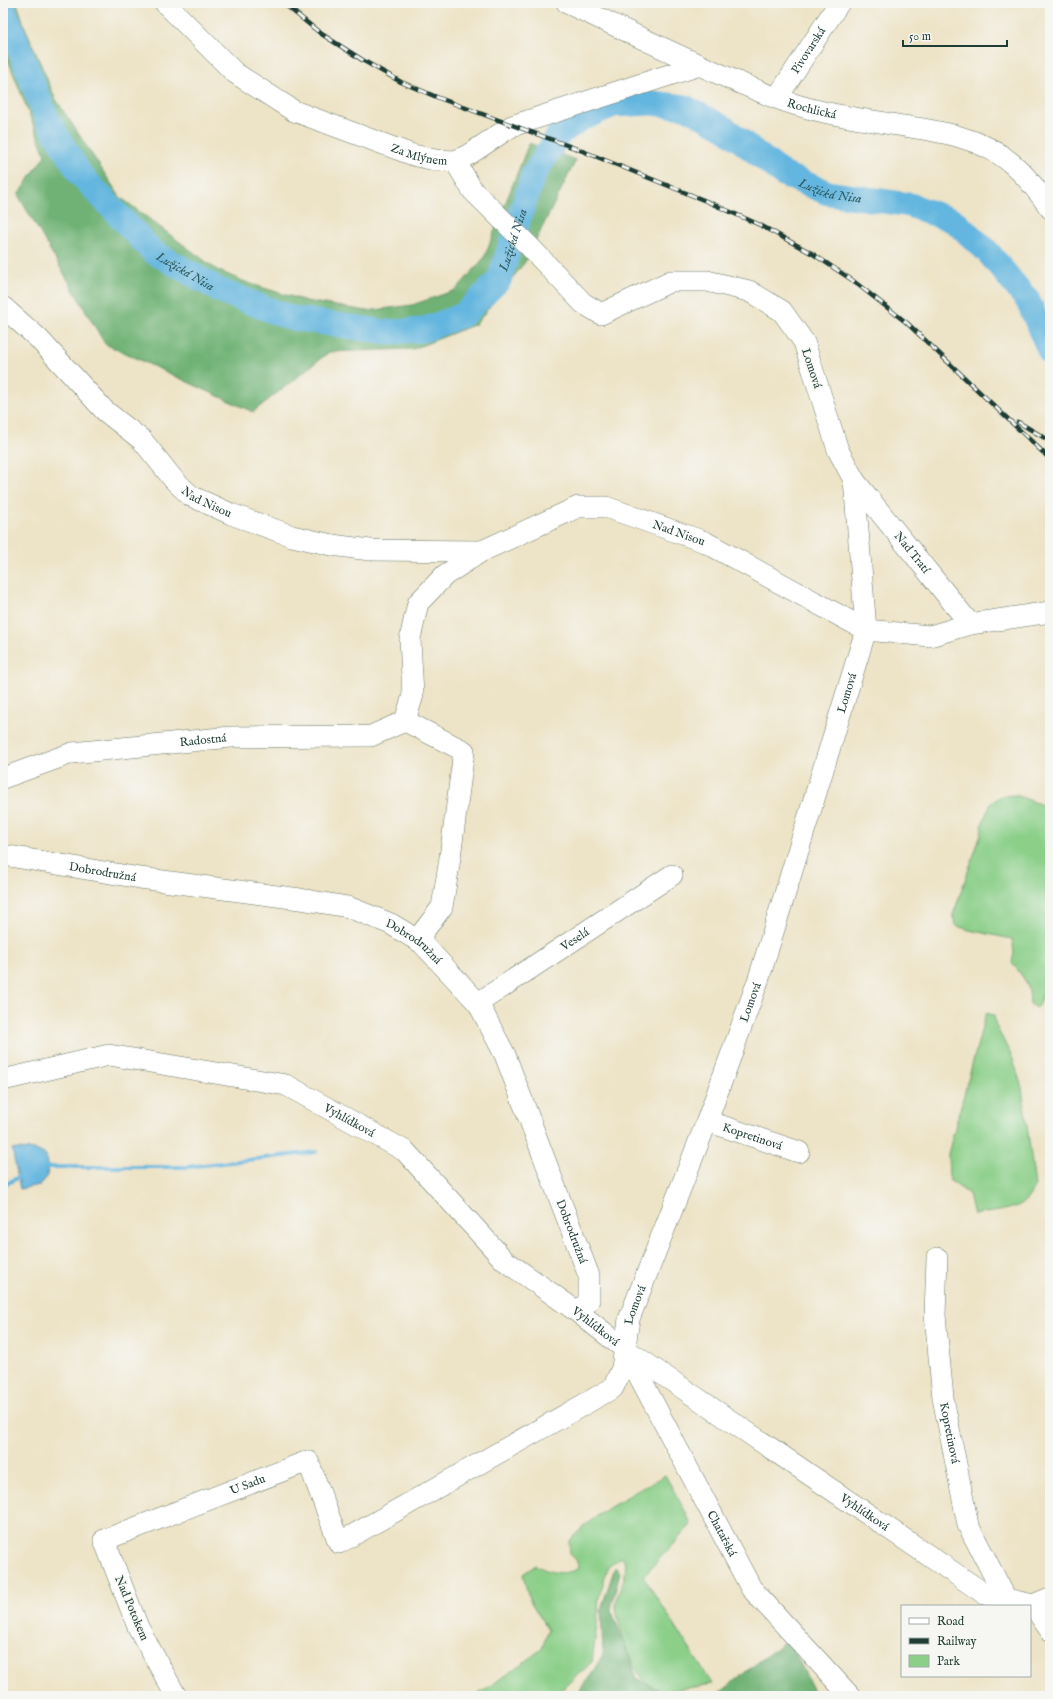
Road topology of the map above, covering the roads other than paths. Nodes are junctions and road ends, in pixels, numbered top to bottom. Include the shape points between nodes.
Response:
1 (165, 3) edge
2 (567, 3) edge
3 (839, 3) edge
4 (700, 65) junction
5 (777, 98) junction
6 (455, 161) junction
7 (1050, 208) edge
8 (3, 307) edge
9 (854, 480) junction
10 (482, 551) junction
11 (1050, 612) edge
12 (970, 624) junction
13 (866, 630) junction
14 (405, 721) junction
15 (3, 778) edge
16 (3, 855) edge
17 (672, 875) dead end
18 (417, 940) junction
19 (478, 1004) junction
20 (3, 1080) edge
21 (707, 1121) junction
22 (799, 1152) dead end
23 (937, 1258) dead end
24 (579, 1313) junction
25 (625, 1349) junction
26 (104, 1540) joint
27 (339, 1543) joint
28 (1006, 1599) junction
29 (1041, 1602) edge
30 (1050, 1630) edge
31 (176, 1696) edge
32 (850, 1696) edge

1 - 6 street, Za Mlýnem via 235,73 294,111 413,155
2 - 4 street, Rochlická
3 - 5 street, Pivovarská
4 - 5 street, Rochlická
4 - 6 street, Za Mlýnem via 512,126
5 - 7 street, Rochlická via 834,114 932,131 975,142 1010,162 1028,179
6 - 9 street, Lomová via 473,190 583,303 601,314 671,281 707,281 749,291 782,311 804,342 838,450
8 - 10 street, Nad Nisou via 38,338 104,411 142,440 174,480 191,496 231,514 292,536 332,545 370,550
9 - 12 street, Nad Tratí
9 - 13 street, Lomová
10 - 13 street, Nad Nisou via 578,507 606,507 705,542
10 - 14 street, Nad Nisou via 446,575 418,602 410,639 413,695
11 - 12 street
12 - 13 street via 930,636
13 - 21 street, Lomová via 759,978
14 - 15 street, Radostná via 371,736 231,737 72,753
14 - 18 street via 464,752 442,907
16 - 18 street, Dobrodružná via 140,878 348,907 391,924
17 - 19 street, Veselá
18 - 19 street, Dobrodružná
19 - 24 street, Dobrodružná via 505,1055 589,1276 589,1300
20 - 24 street, Vyhlídková via 109,1055 286,1085 404,1151 504,1260
21 - 22 street, Kopretinová
21 - 25 street, Lomová via 629,1319
23 - 28 street, Kopretinová via 935,1315 943,1398 968,1525
24 - 25 street, Vyhlídková
25 - 27 street, Vyhlídková via 622,1368 614,1388
25 - 28 street, Vyhlídková via 985,1594
25 - 32 street, Chatařská via 750,1588
26 - 27 street, U Sadu via 308,1461
26 - 31 street, Nad Potokem via 138,1627
28 - 29 street, Vyhlídková
29 - 30 street, Vyhlídková

